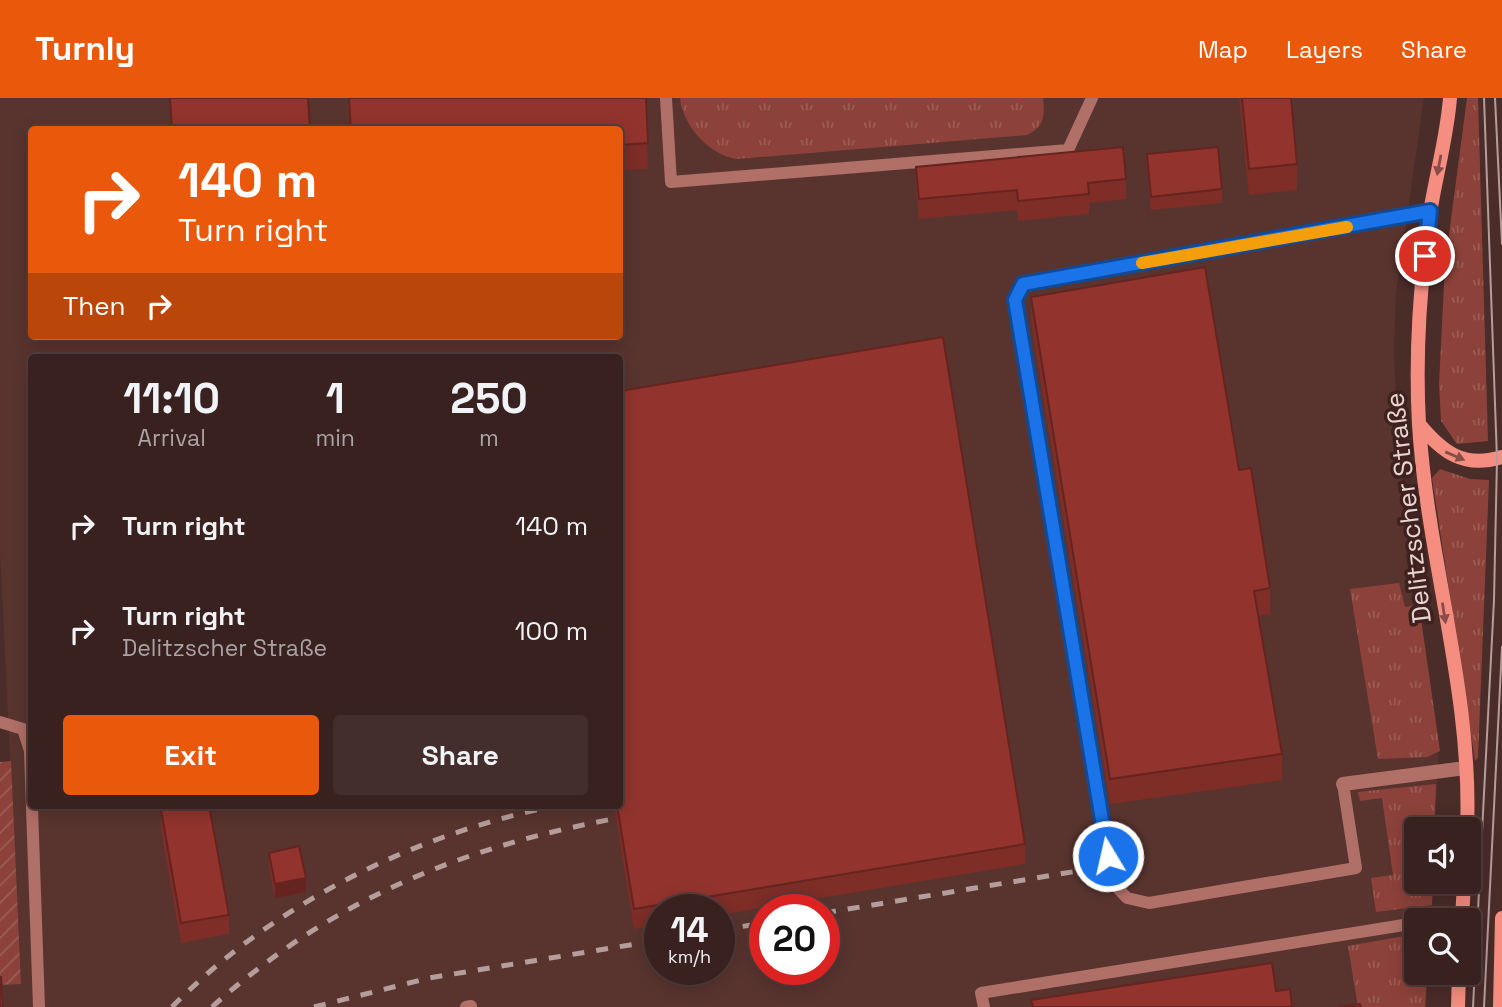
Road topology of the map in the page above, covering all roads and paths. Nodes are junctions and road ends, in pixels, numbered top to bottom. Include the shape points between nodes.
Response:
1 (666, 98) edge
2 (1092, 98) edge
3 (1450, 98) edge
4 (1430, 211) junction
5 (1419, 424) junction
6 (1502, 457) edge
7 (0, 722) edge
8 (27, 728) edge
9 (1465, 768) junction
10 (1343, 784) joint
11 (32, 809) edge
12 (1467, 817) edge
13 (1502, 918) edge
14 (1404, 925) edge
15 (1459, 985) edge
16 (39, 1007) edge
17 (984, 1007) edge
18 (1458, 1007) edge
19 (1500, 1007) edge

1 - 2 lane via 671,182 1068,150
3 -> 4 main road, Delitzscher Straße
4 - 5 main road, Delitzscher Straße via 1419,313
4 - 10 lane via 1023,284 1015,300 1112,882 1127,898 1149,903 1356,868
5 -> 6 main road via 1444,452 1460,460
5 -> 9 main road, Delitzscher Straße
7 - 8 lane
9 - 10 street
9 - 12 main road, Delitzscher Straße
11 - 16 lane
13 - 19 main road
14 - 17 lane via 981,993
15 - 18 main road

